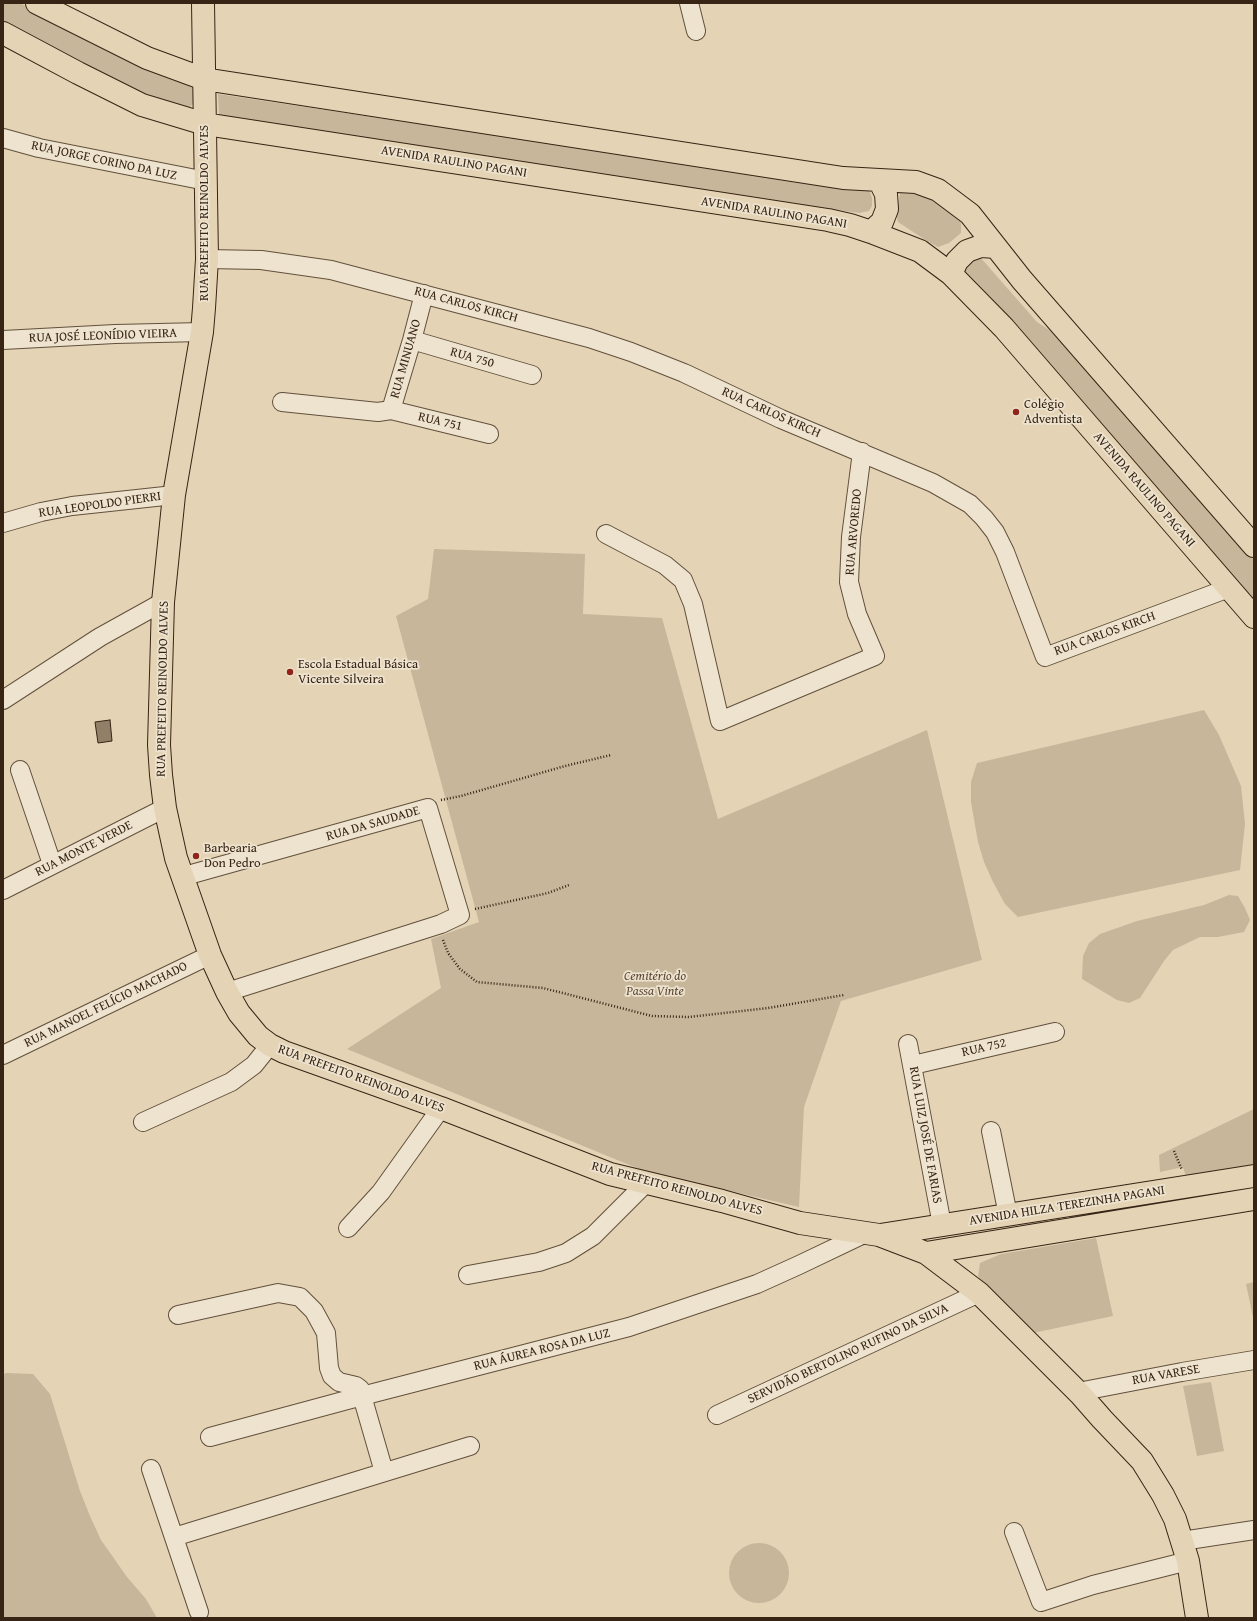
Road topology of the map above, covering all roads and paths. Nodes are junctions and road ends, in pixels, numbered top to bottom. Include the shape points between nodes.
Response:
1 (37, 3) edge
2 (203, 3) edge
3 (690, 3) edge
4 (696, 31) dead end
5 (3, 33) edge
6 (204, 79) junction
7 (205, 124) junction
8 (3, 138) edge
9 (878, 180) junction
10 (206, 181) junction
11 (871, 232) junction
12 (996, 248) junction
13 (207, 259) junction
14 (951, 274) junction
15 (424, 294) junction
16 (202, 332) junction
17 (3, 340) edge
18 (412, 340) junction
19 (532, 375) dead end
20 (282, 402) dead end
21 (391, 410) junction
22 (489, 434) dead end
23 (862, 452) junction
24 (174, 495) junction
25 (3, 523) edge
26 (606, 534) dead end
27 (1254, 546) edge
28 (1229, 588) junction
29 (163, 602) junction
30 (1254, 617) edge
31 (3, 700) edge
32 (611, 755) dead end
33 (20, 770) dead end
34 (165, 808) junction
35 (428, 808) junction
36 (52, 864) junction
37 (181, 877) junction
38 (569, 885) dead end
39 (3, 890) edge
40 (460, 915) junction
41 (441, 924) junction
42 (210, 955) junction
43 (227, 992) junction
44 (844, 995) dead end
45 (1055, 1032) dead end
46 (908, 1044) dead end
47 (270, 1045) junction
48 (3, 1054) edge
49 (913, 1065) junction
50 (441, 1108) junction
51 (143, 1122) dead end
52 (991, 1131) dead end
53 (1254, 1176) edge
54 (645, 1184) junction
55 (1254, 1200) edge
56 (1008, 1215) junction
57 (950, 1224) junction
58 (348, 1228) dead end
59 (872, 1234) junction
60 (926, 1253) junction
61 (468, 1275) dead end
62 (979, 1293) junction
63 (178, 1315) dead end
64 (1254, 1360) edge
65 (1078, 1392) junction
66 (362, 1396) junction
67 (716, 1415) dead end
68 (210, 1437) dead end
69 (470, 1446) dead end
70 (152, 1469) dead end
71 (384, 1472) junction
72 (1254, 1530) edge
73 (1014, 1532) dead end
74 (174, 1536) junction
75 (1185, 1551) junction
76 (200, 1612) dead end
77 (1197, 1618) edge

1 - 6 main road via 147,58
2 - 6 main road, RUA PREFEITO REINOLDO ALVES
3 - 4 street
5 - 7 main road, AVENIDA RAULINO PAGANI via 142,105
6 - 7 main road, RUA PREFEITO REINOLDO ALVES
6 - 9 main road via 842,178
7 - 10 main road, RUA PREFEITO REINOLDO ALVES
7 - 11 main road, AVENIDA RAULINO PAGANI via 828,220
8 - 10 street, RUA JORGE CORINO DA LUZ via 39,148
9 - 11 main road via 886,194 887,208 882,222
9 - 12 main road via 916,182 938,190 970,214
10 - 13 main road, RUA PREFEITO REINOLDO ALVES
11 - 14 main road, AVENIDA RAULINO PAGANI via 920,251
12 - 14 main road via 981,246 967,251 957,260
12 - 27 main road
13 - 15 street, RUA CARLOS KIRCH via 261,260 301,265 331,270
13 - 16 main road, RUA PREFEITO REINOLDO ALVES
14 - 28 main road, AVENIDA RAULINO PAGANI via 1004,328
15 - 18 street, RUA MINUANO
15 - 23 street, RUA CARLOS KIRCH via 589,338 631,352 684,373 780,419
16 - 17 street, RUA JOSÉ LEONÍDIO VIEIRA
16 - 24 main road, RUA PREFEITO REINOLDO ALVES
18 - 19 street, RUA 750
18 - 21 street, RUA MINUANO
20 - 21 street, RUA MINUANO via 378,412
21 - 22 street, RUA 751
23 - 26 street, RUA ARVOREDO via 851,537 849,582 857,614 875,656 720,721 693,604 683,580 665,565
23 - 28 street, RUA CARLOS KIRCH via 933,483 970,504 984,518 995,532 1005,552 1045,657
24 - 25 street, RUA LEOPOLDO PIERRI via 72,506
24 - 29 main road, RUA PREFEITO REINOLDO ALVES
28 - 30 main road, AVENIDA RAULINO PAGANI
29 - 31 street via 100,637
29 - 34 main road, RUA PREFEITO REINOLDO ALVES via 159,745
32 - 35 path via 442,799
33 - 36 street
34 - 36 street, RUA MONTE VERDE
34 - 37 main road, RUA PREFEITO REINOLDO ALVES
35 - 37 street, RUA DA SAUDADE
35 - 40 street, RUA DA SAUDADE
36 - 39 street, RUA MONTE VERDE
37 - 42 main road, RUA PREFEITO REINOLDO ALVES
38 - 40 path via 548,893 480,907
40 - 41 street
41 - 43 street
41 - 44 path via 442,938 448,953 460,969 477,982 543,988 652,1016 697,1016 768,1008
42 - 43 main road, RUA PREFEITO REINOLDO ALVES
42 - 48 street, RUA MANOEL FELÍCIO MACHADO
43 - 47 main road, RUA PREFEITO REINOLDO ALVES via 248,1026
45 - 49 street, RUA 752
46 - 49 street, RUA LUIZ JOSÉ DE FARIAS
47 - 50 main road, RUA PREFEITO REINOLDO ALVES via 307,1062
47 - 51 street via 254,1064 231,1082
49 - 57 street, RUA LUIZ JOSÉ DE FARIAS via 926,1144
50 - 54 main road, RUA PREFEITO REINOLDO ALVES via 610,1174
50 - 58 street via 381,1192
52 - 56 street
53 - 56 main road, AVENIDA HILZA TEREZINHA PAGANI
54 - 59 main road, RUA PREFEITO REINOLDO ALVES via 800,1222
54 - 61 street via 593,1236 566,1253 539,1262
55 - 60 main road, AVENIDA HILZA TEREZINHA PAGANI
56 - 57 main road, AVENIDA HILZA TEREZINHA PAGANI
57 - 59 main road, AVENIDA HILZA TEREZINHA PAGANI
57 - 60 main road
59 - 60 main road, RUA PREFEITO REINOLDO ALVES
59 - 66 street, RUA ÁUREA ROSA DA LUZ via 757,1284 629,1327
60 - 62 main road
62 - 65 main road
62 - 67 street, SERVIDÃO BERTOLINO RUFINO DA SILVA
63 - 66 street via 278,1293 300,1297 314,1311 326,1332 332,1376 339,1382 356,1386
64 - 65 street, RUA VARESE
65 - 75 main road via 1142,1461 1164,1495
66 - 68 street, RUA ÁUREA ROSA DA LUZ
66 - 71 street
69 - 71 street
70 - 74 street
71 - 74 street
72 - 75 street
73 - 75 street via 1041,1602
74 - 76 street
75 - 77 main road

